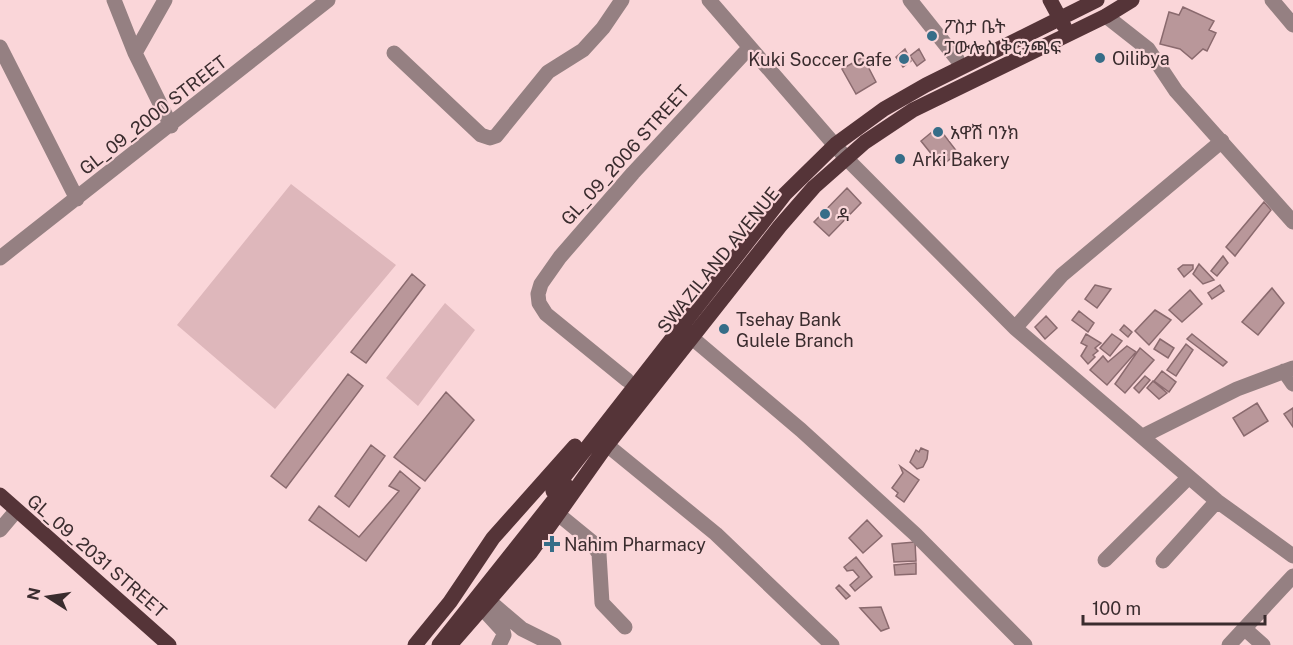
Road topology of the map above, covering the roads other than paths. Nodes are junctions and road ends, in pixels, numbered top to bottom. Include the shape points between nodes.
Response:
1 (114, 0) edge
2 (165, 0) edge
3 (328, 0) edge
4 (622, 0) edge
5 (709, 0) edge
6 (910, 0) edge
7 (1080, 0) edge
8 (1097, 0) edge
9 (1114, 0) edge
10 (1132, 0) edge
11 (1272, 0) edge
12 (1106, 16) junction
13 (1060, 18) edge
14 (1293, 25) edge
15 (0, 47) edge
16 (749, 48) junction
17 (135, 53) junction
18 (394, 53) dead end
19 (957, 59) junction
20 (171, 126) junction
21 (1222, 141) junction
22 (839, 148) junction
23 (77, 199) junction
24 (1293, 222) edge
25 (2, 253) edge
26 (1015, 328) junction
27 (691, 337) junction
28 (1290, 374) edge
29 (627, 380) junction
30 (1143, 436) junction
31 (607, 444) junction
32 (1189, 477) junction
33 (0, 495) edge
34 (1217, 501) junction
35 (16, 511) junction
36 (558, 514) junction
37 (0, 530) edge
38 (1293, 556) edge
39 (1105, 560) dead end
40 (1163, 561) dead end
41 (1293, 576) edge
42 (484, 604) junction
43 (625, 627) dead end
44 (1245, 629) junction
45 (169, 645) edge
46 (415, 645) edge
47 (429, 645) edge
48 (439, 645) edge
49 (450, 645) edge
50 (499, 645) edge
51 (554, 645) edge
52 (832, 645) edge
53 (1024, 645) edge
54 (1229, 645) edge
55 (1263, 645) edge

1 - 17 street
2 - 17 street
3 - 20 street, GL_09_2000 STREET
4 - 18 street via 597,36 548,72 496,136 490,138 481,135
5 - 16 street
6 - 19 street
7 - 13 main road
8 - 13 main road, SWAZILAND AVENUE
9 - 13 main road, SWAZILAND AVENUE
10 - 12 main road
11 - 14 street
12 - 13 main road
12 - 21 street via 1149,49 1176,91
13 - 19 main road
13 - 22 main road, SWAZILAND AVENUE via 926,85 884,110
15 - 23 street
16 - 22 street
16 - 29 street, GL_09_2006 STREET via 633,173 541,284 539,303 546,314
17 - 20 street
19 - 22 main road via 891,95
20 - 23 street, GL_09_2000 STREET
21 - 24 street
21 - 26 street via 1062,274
22 - 26 street
22 - 27 main road
22 - 29 main road via 772,195
22 - 47 main road, SWAZILAND AVENUE via 785,194
22 - 48 main road, SWAZILAND AVENUE via 777,216
23 - 25 street, GL_09_2000 STREET
26 - 30 street
27 - 31 main road
27 - 53 street via 906,526
28 - 30 street via 1237,388
29 - 46 main road via 547,480 493,538
30 - 32 street
31 - 36 main road
31 - 52 street via 716,534
32 - 34 street
32 - 39 street
33 - 35 main road, GL_09_2031 STREET
34 - 38 street
34 - 40 street
35 - 37 street
35 - 45 main road, GL_09_2031 STREET
36 - 42 main road via 531,552
36 - 43 street via 591,541 599,554 602,603
41 - 44 street
42 - 49 main road
42 - 50 street via 503,631
42 - 51 street
44 - 54 street
44 - 55 street

